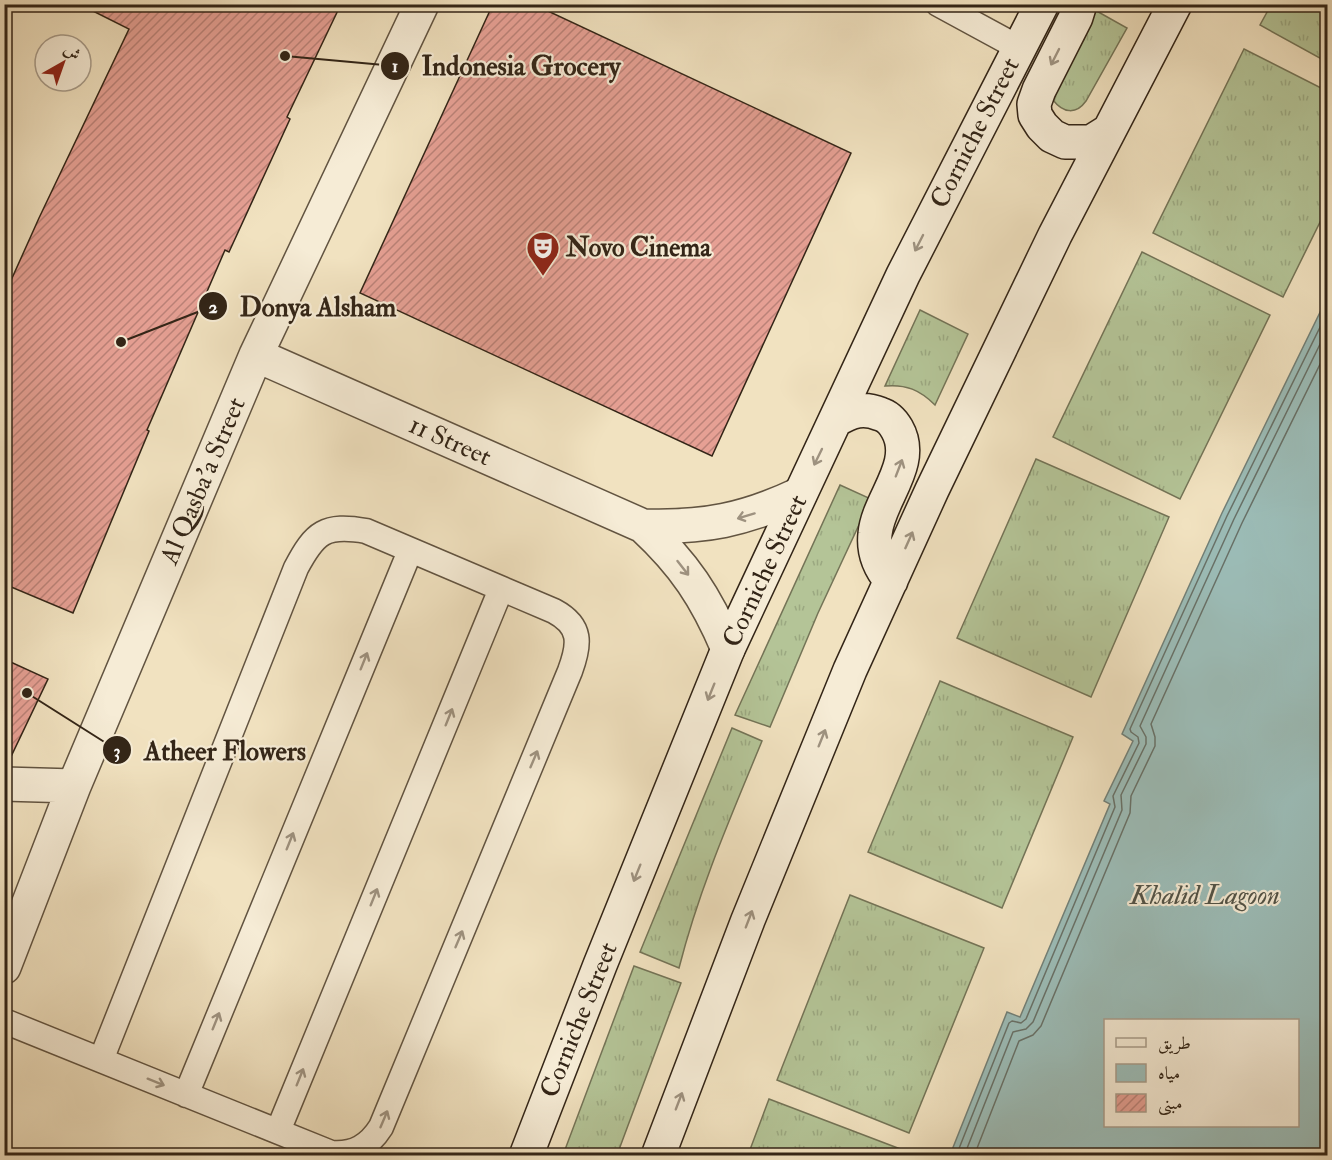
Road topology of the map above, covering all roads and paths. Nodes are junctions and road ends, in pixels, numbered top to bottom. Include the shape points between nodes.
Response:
1 (422, 4) edge
2 (938, 4) edge
3 (1042, 4) edge
4 (1080, 4) edge
5 (1175, 4) edge
6 (1018, 48) junction
7 (1107, 132) junction
8 (256, 355) junction
9 (836, 420) junction
10 (800, 494) junction
11 (643, 526) junction
12 (410, 550) junction
13 (891, 581) junction
14 (501, 589) junction
15 (728, 649) junction
16 (4, 784) edge
17 (74, 786) junction
18 (4, 967) edge
19 (4, 1021) edge
20 (101, 1060) junction
21 (186, 1095) junction
22 (278, 1131) junction
23 (526, 1155) edge
24 (658, 1155) edge

1 - 8 main road, Al Qasba'a Street
2 - 6 lane
3 - 6 main road, Corniche Street
4 -> 7 main road via 1039,90 1035,115 1052,136 1065,142 1091,142
5 - 7 main road
6 -> 9 main road, Corniche Street via 903,275
13 -> 7 main road
8 - 11 main road, 11 Street
8 - 17 main road, Al Qasba'a Street
9 -> 10 main road, Corniche Street
13 -> 9 main road via 878,560 875,534 902,460 901,435 895,424 873,411 848,412
10 -> 11 main road, 11 Street via 740,518 676,527
10 - 15 main road, Corniche Street
11 -> 15 main road, 11 Street via 702,594
12 - 14 lane
12 - 20 lane via 366,531 337,528 323,532 303,554
21 -> 12 lane
24 -> 13 main road via 768,870
22 -> 14 lane
22 -> 14 lane via 341,1154 369,1143 381,1127 570,671 578,646 571,623 554,611
15 -> 23 main road, Corniche Street
16 - 17 main road
17 - 18 main road, Al Qasba'a Street
19 - 20 lane
20 -> 21 lane
21 - 22 lane

